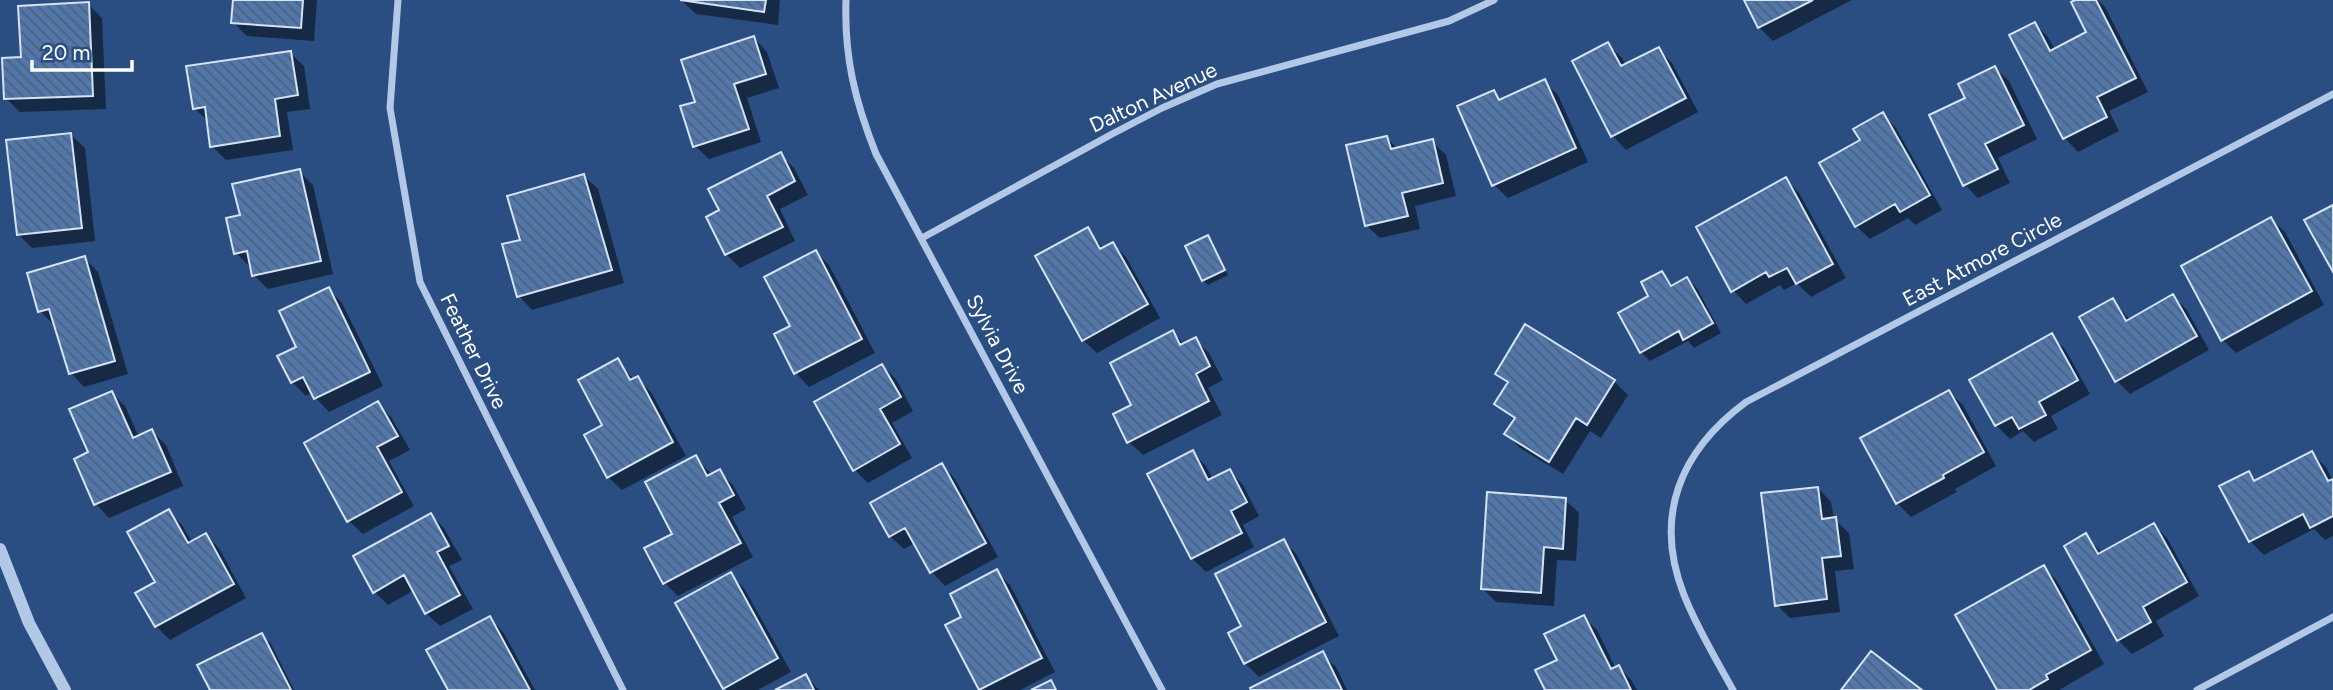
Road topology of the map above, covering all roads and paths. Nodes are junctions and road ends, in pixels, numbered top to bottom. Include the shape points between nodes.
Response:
1 (397, 0) edge
2 (846, 0) edge
3 (1494, 0) edge
4 (2333, 94) edge
5 (922, 239) junction
6 (0, 549) edge
7 (2333, 617) edge
8 (65, 690) edge
9 (623, 690) edge
10 (1162, 690) edge
11 (1733, 690) edge
12 (2197, 690) edge

1 - 9 street, Feather Drive via 390,108 420,282
2 - 5 street, Sylvia Drive via 850,76 860,115
3 - 5 street, Dalton Avenue via 1437,25 1217,84 1126,127
4 - 11 street, East Atmore Circle via 1746,402 1724,418 1704,439 1678,488 1671,541 1684,594
5 - 10 street, Sylvia Drive
6 - 8 street via 29,623
7 - 12 street

